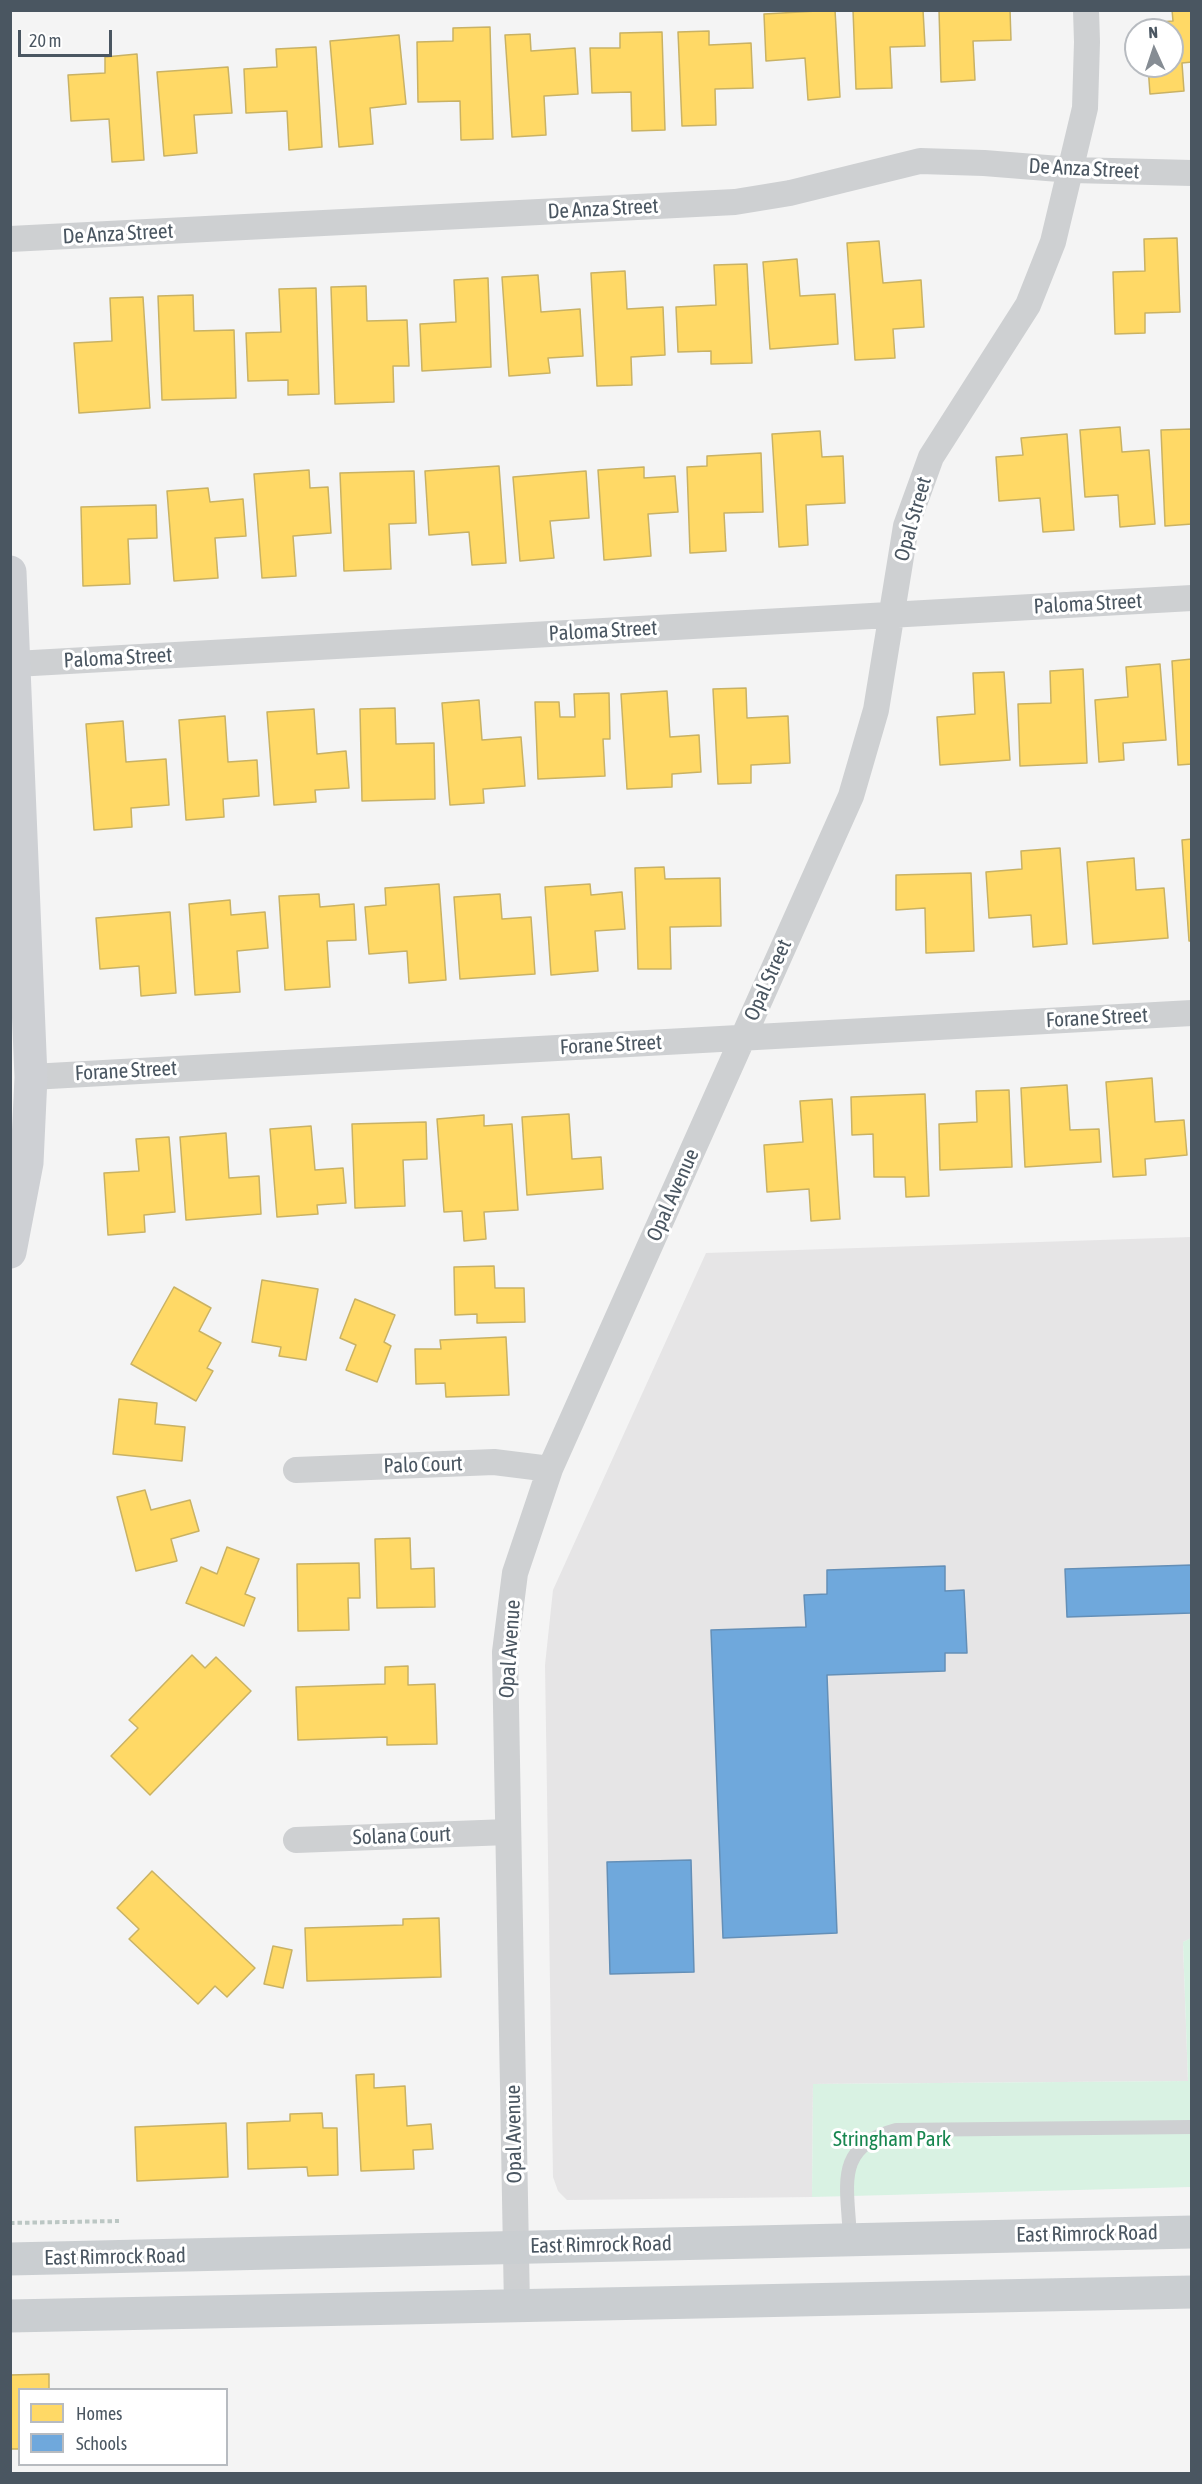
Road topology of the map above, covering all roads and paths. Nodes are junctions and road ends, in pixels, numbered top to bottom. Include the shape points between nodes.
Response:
1 (1086, 10) edge
2 (1072, 170) junction
3 (1191, 173) edge
4 (10, 239) edge
5 (10, 572) edge
6 (1191, 598) edge
7 (890, 616) junction
8 (15, 663) junction
9 (17, 873) edge
10 (1191, 1013) edge
11 (743, 1037) junction
12 (31, 1077) junction
13 (10, 1252) edge
14 (550, 1469) junction
15 (296, 1470) dead end
16 (508, 1832) junction
17 (296, 1840) dead end
18 (1191, 2127) edge
19 (119, 2221) dead end
20 (10, 2223) edge
21 (1191, 2232) edge
22 (850, 2239) junction
23 (516, 2247) junction
24 (10, 2259) edge
25 (1191, 2292) edge
26 (517, 2307) junction
27 (10, 2316) edge

1 - 2 street, Opal Street via 1085,108
2 - 3 street, De Anza Street
2 - 4 street, De Anza Street via 920,161 790,193 735,202
2 - 7 street, Opal Street via 1053,242 1028,305 931,457 906,526
5 - 8 street
6 - 7 street, Paloma Street
7 - 8 street, Paloma Street
7 - 11 street, Opal Street via 876,710 851,796
8 - 9 street
9 - 12 street
10 - 11 street, Forane Street
11 - 12 street, Forane Street
11 - 14 street, Opal Avenue
12 - 13 street via 27,1163
14 - 15 street, Palo Court via 495,1462
14 - 16 street, Opal Avenue via 515,1573 505,1652
16 - 17 street, Solana Court
16 - 23 street, Opal Avenue
18 - 22 lane via 896,2130 877,2136 857,2149 848,2167
19 - 20 path
21 - 22 main road, East Rimrock Road
22 - 23 main road, East Rimrock Road
23 - 24 main road, East Rimrock Road
23 - 26 street, Opal Avenue
25 - 26 main road
26 - 27 main road

